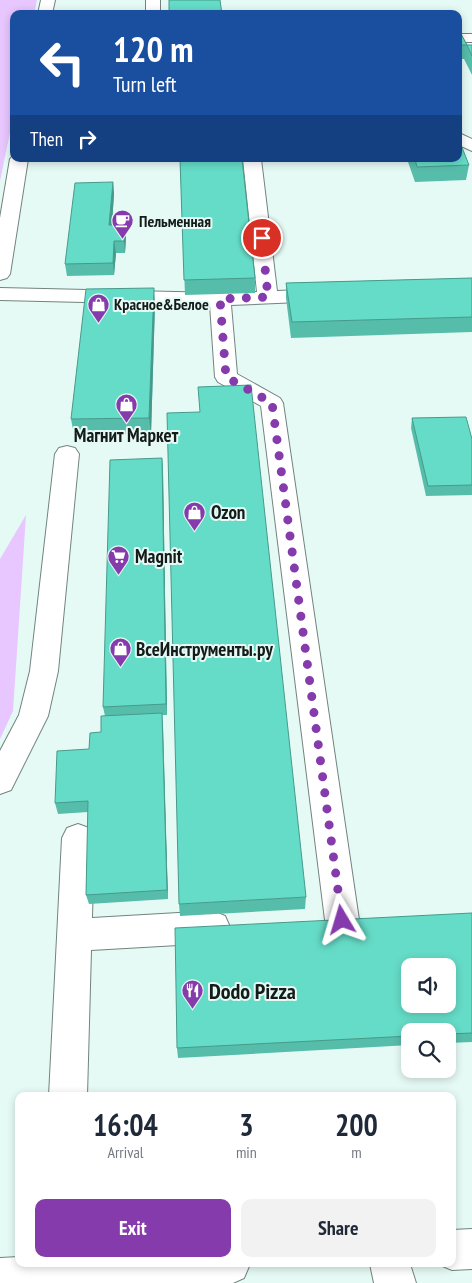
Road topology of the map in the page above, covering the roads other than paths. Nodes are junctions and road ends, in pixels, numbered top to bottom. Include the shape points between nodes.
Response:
1 (19, 162) edge
2 (252, 162) edge
3 (0, 274) edge
4 (0, 294) edge
5 (346, 294) edge
6 (268, 297) junction
7 (220, 299) junction
8 (67, 454) dead end
9 (0, 781) edge
10 (78, 838) dead end
11 (342, 920) edge
12 (245, 926) edge
13 (74, 935) junction
14 (68, 1092) edge
15 (472, 1249) edge
16 (456, 1250) edge
17 (219, 1267) edge
18 (391, 1267) edge
19 (58, 1269) edge
20 (190, 1275) edge
21 (0, 1279) edge
22 (395, 1283) edge

1 - 3 main road
2 - 6 main road
4 - 7 main road
5 - 6 main road
6 - 7 main road
7 - 11 main road via 226,377 272,403
8 - 9 main road via 44,671 33,716
10 - 13 main road
12 - 13 main road
13 - 14 main road
15 - 16 main road
17 - 20 main road
18 - 22 main road
19 - 20 main road
19 - 21 main road

